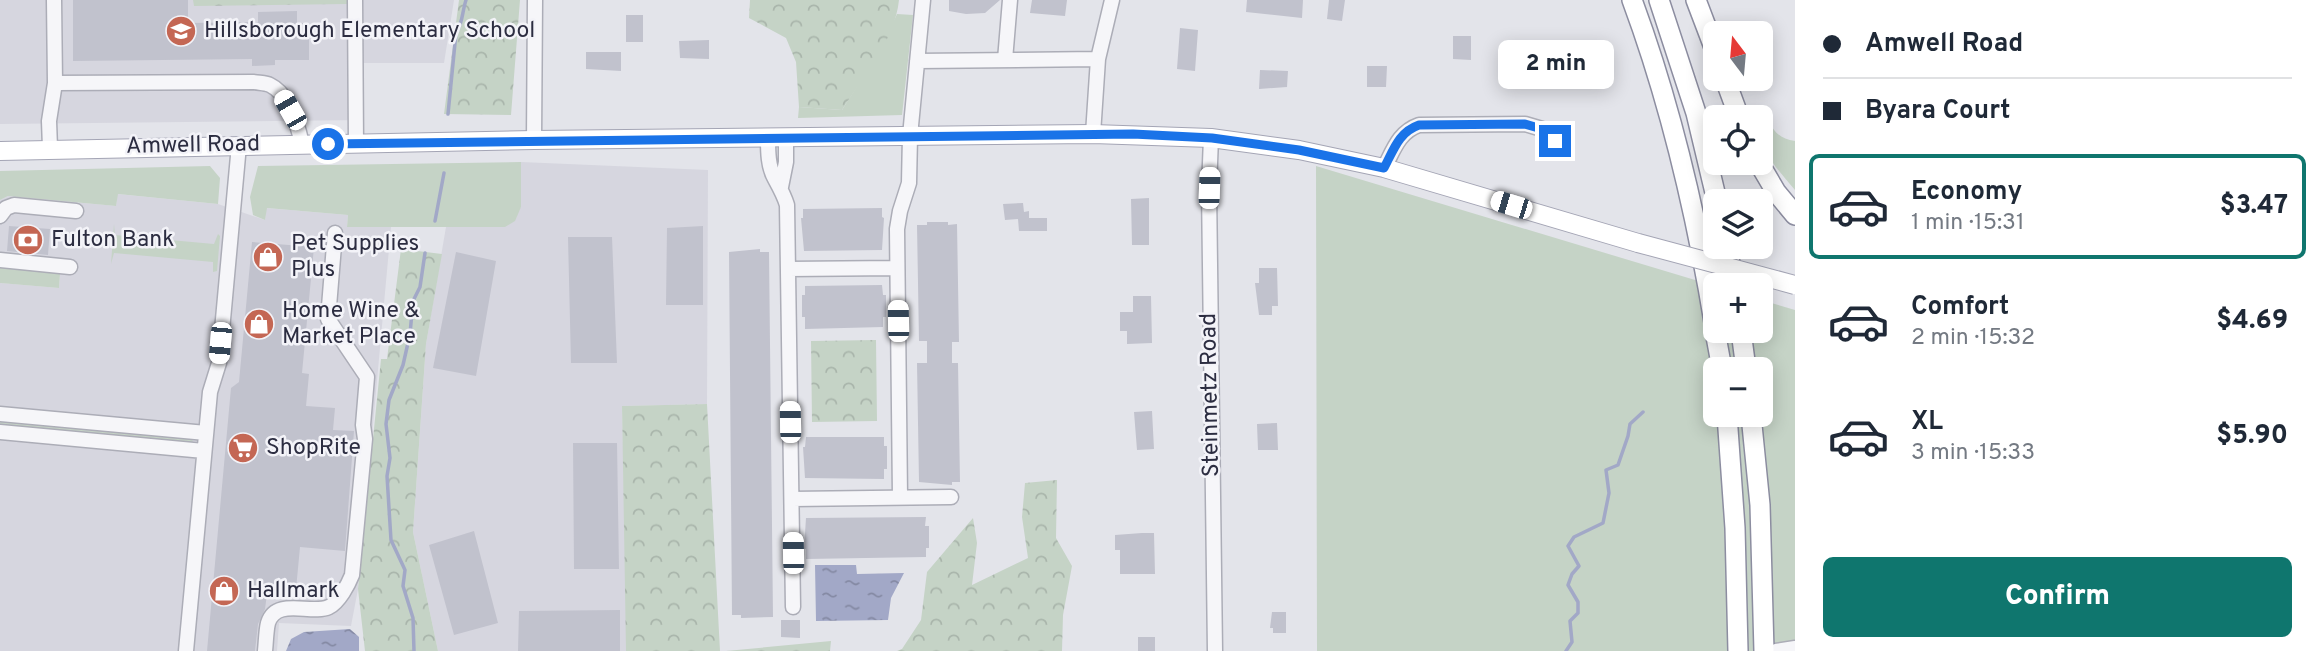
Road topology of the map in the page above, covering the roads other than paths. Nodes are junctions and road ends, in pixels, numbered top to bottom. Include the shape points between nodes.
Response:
1 (54, 0) edge
2 (355, 0) edge
3 (536, 0) edge
4 (923, 0) edge
5 (1010, 0) edge
6 (1112, 0) edge
7 (1632, 0) edge
8 (1659, 0) edge
9 (1696, 0) edge
10 (1704, 21) edge
11 (1098, 59) junction
12 (1004, 60) junction
13 (917, 61) junction
14 (55, 83) junction
15 (1093, 134) junction
16 (910, 136) junction
17 (777, 138) junction
18 (1212, 138) junction
19 (534, 140) junction
20 (1555, 141) dead end
21 (302, 144) junction
22 (356, 144) junction
23 (239, 145) junction
24 (50, 148) junction
25 (0, 151) edge
26 (1384, 168) junction
27 (1766, 175) edge
28 (1714, 189) edge
29 (76, 211) dead end
30 (1795, 215) edge
31 (0, 216) edge
32 (335, 233) dead end
33 (0, 260) edge
34 (70, 267) dead end
35 (897, 268) junction
36 (788, 269) junction
37 (1706, 273) edge
38 (1795, 285) edge
39 (0, 414) edge
40 (1728, 427) edge
41 (1752, 427) edge
42 (0, 432) edge
43 (206, 433) junction
44 (204, 451) junction
45 (900, 497) junction
46 (951, 497) dead end
47 (792, 499) junction
48 (793, 607) dead end
49 (1795, 648) edge
50 (186, 651) edge
51 (265, 651) edge
52 (1215, 651) edge
53 (1738, 651) edge
54 (1764, 651) edge
55 (1776, 651) edge

1 - 14 street
2 - 22 street
3 - 19 street
4 - 13 street
5 - 12 street
6 - 11 street
7 - 37 highway via 1676,143
8 - 28 highway via 1696,113
9 - 10 highway
11 - 12 street
11 - 15 street
12 - 13 street
13 - 16 street
14 - 21 street via 254,82 272,86 290,110
14 - 24 street
15 - 16 main road, Amwell Road
15 - 18 main road, Amwell Road
16 - 17 main road, Amwell Road
16 - 35 street via 909,183 897,229
17 - 19 main road, Amwell Road
17 - 36 street via 786,162 781,187 787,205
18 - 26 main road, Amwell Road
18 - 52 street, Steinmetz Road
19 - 22 main road, Amwell Road
20 - 26 street via 1542,129 1525,124 1419,125 1401,136
21 - 22 main road, Amwell Road
21 - 23 main road, Amwell Road
23 - 24 main road, Amwell Road
23 - 43 street via 219,363 209,392
24 - 25 main road, Amwell Road
26 - 38 main road, Amwell Road, bridge
27 - 30 highway
29 - 31 street via 14,205
32 - 51 street via 328,320 366,377 352,575 326,608 277,611 268,624
33 - 34 street
35 - 36 street
35 - 45 street
36 - 47 street
39 - 43 street
40 - 53 highway
41 - 54 highway via 1760,505
42 - 44 street
43 - 44 street
44 - 50 street
45 - 46 street
45 - 47 street
47 - 48 street
49 - 55 street

